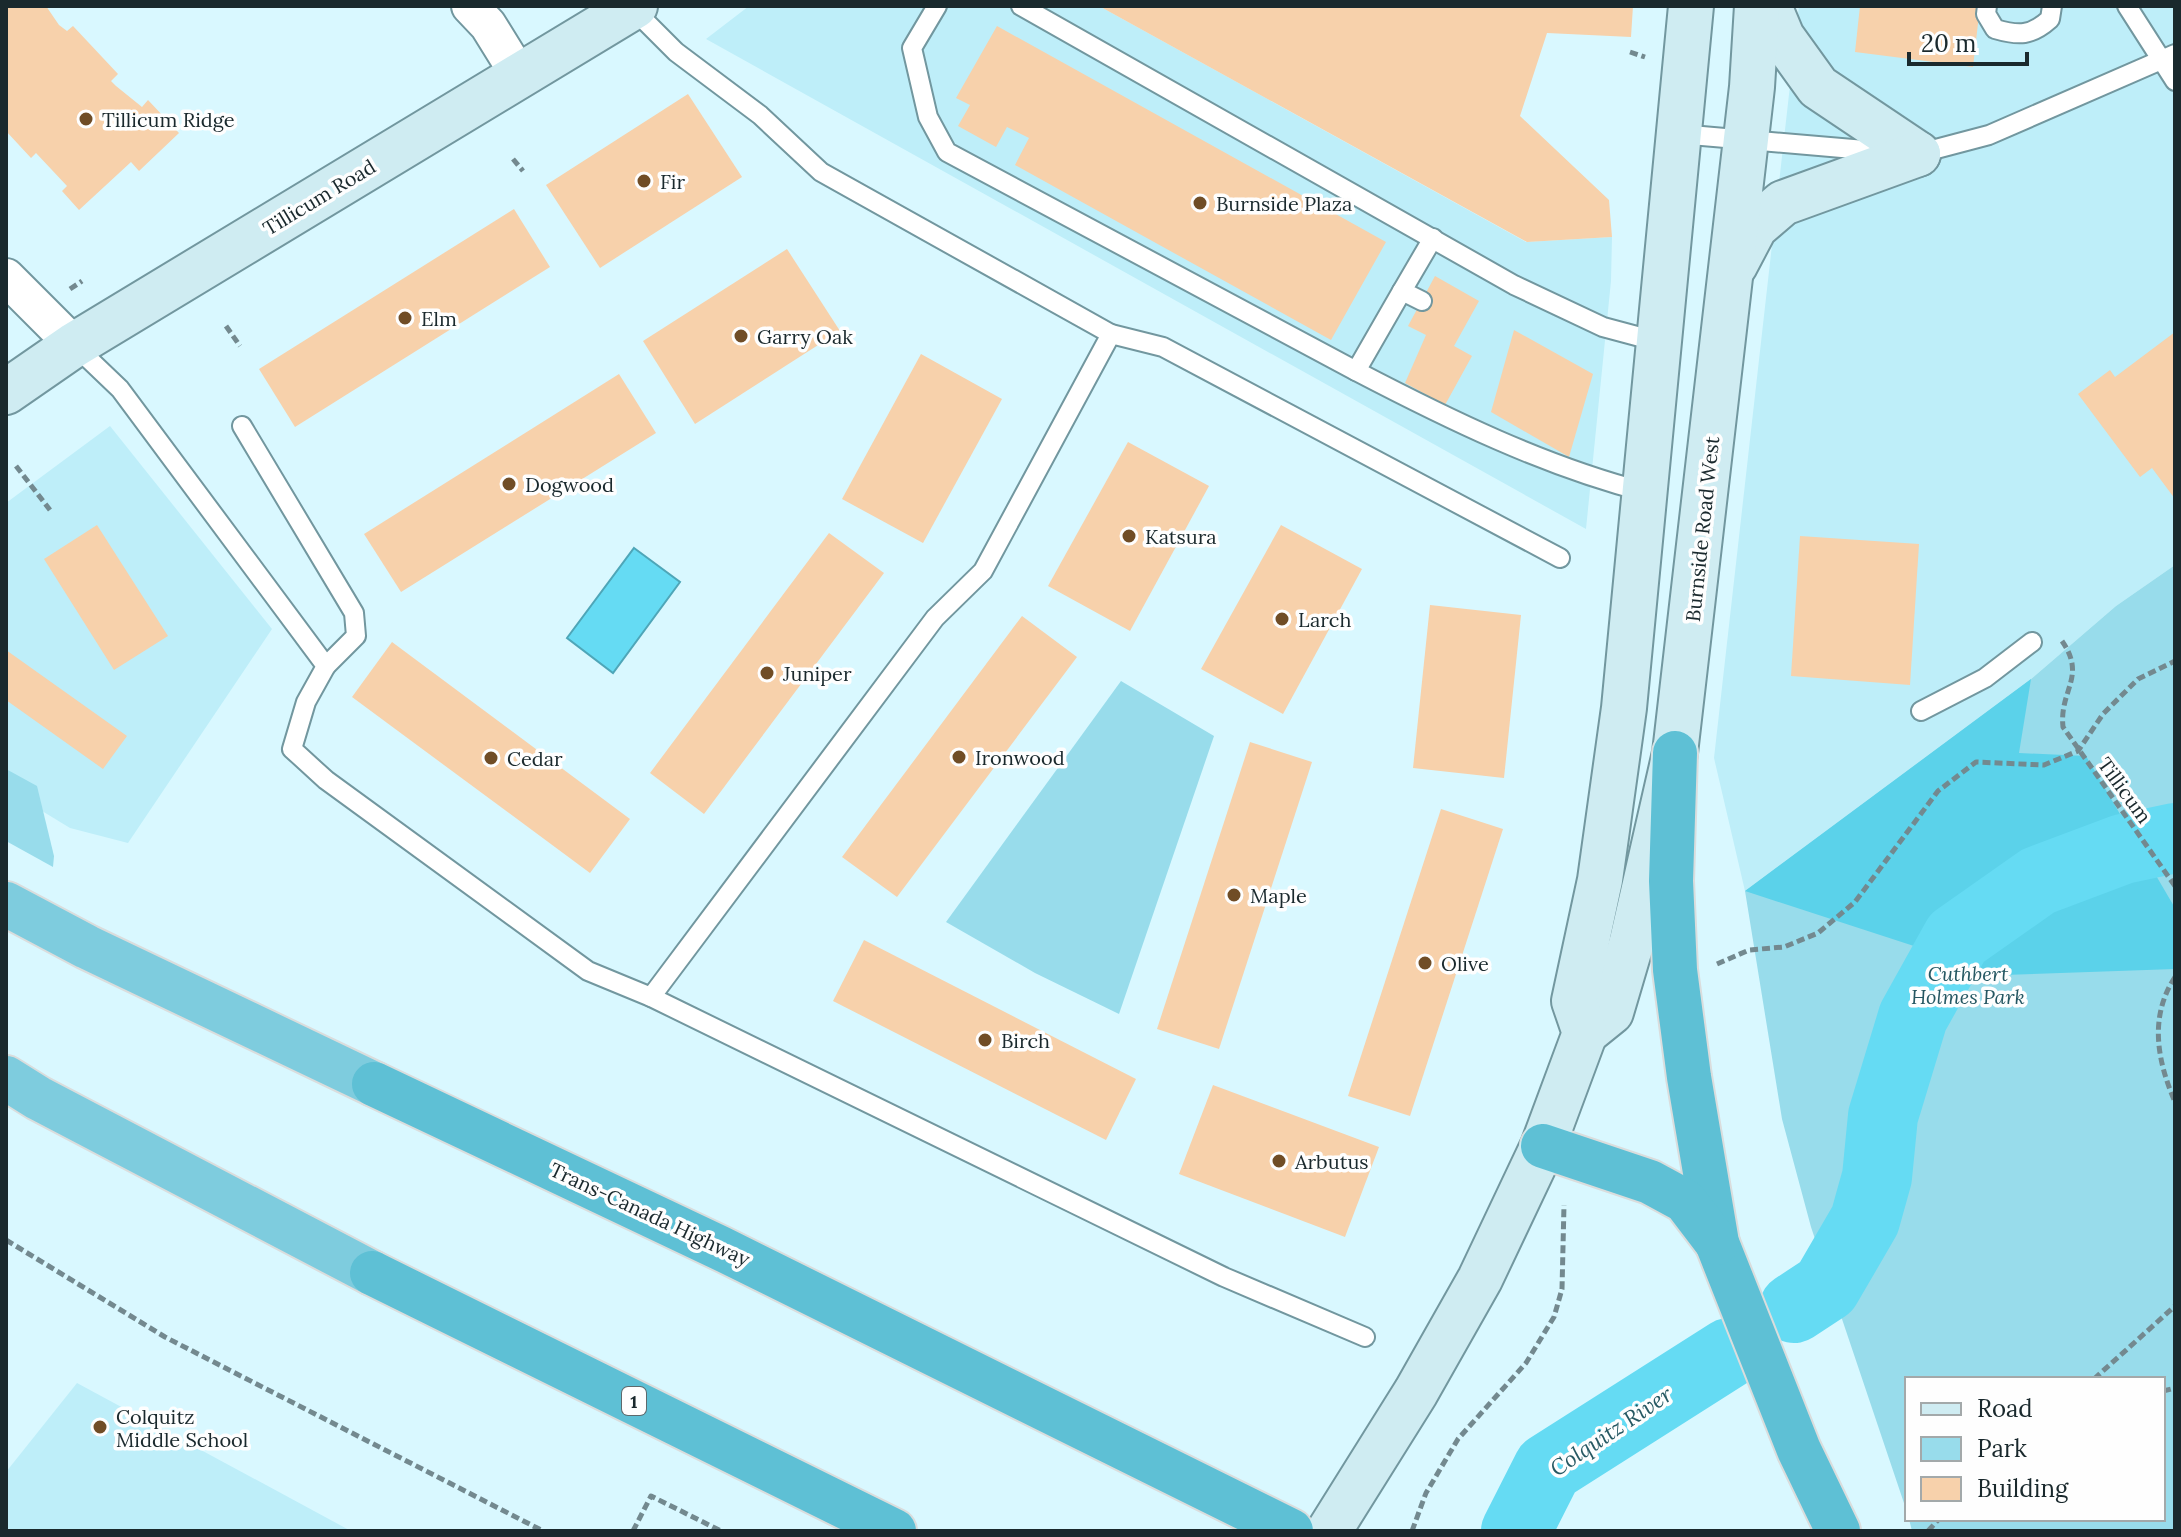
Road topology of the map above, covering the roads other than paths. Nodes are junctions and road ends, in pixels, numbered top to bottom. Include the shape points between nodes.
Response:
1 (470, 6) edge
2 (937, 6) edge
3 (1021, 6) edge
4 (1691, 6) edge
5 (1757, 6) edge
6 (1769, 6) edge
7 (1987, 6) edge
8 (2052, 6) edge
9 (2127, 6) edge
10 (633, 7) edge
11 (2168, 57) edge
12 (519, 75) junction
13 (2175, 81) edge
14 (1679, 134) junction
15 (1745, 142) junction
16 (1918, 154) junction
17 (1433, 238) junction
18 (1731, 275) junction
19 (6, 277) edge
20 (1402, 291) junction
21 (1422, 301) dead end
22 (1111, 334) junction
23 (1659, 342) junction
24 (74, 345) junction
25 (1356, 371) junction
26 (6, 392) edge
27 (242, 426) dead end
28 (1645, 492) junction
29 (1560, 558) dead end
30 (2032, 642) dead end
31 (326, 666) junction
32 (1921, 711) dead end
33 (1675, 753) junction
34 (6, 904) edge
35 (651, 997) junction
36 (1585, 1033) junction
37 (6, 1078) edge
38 (1543, 1146) junction
39 (1717, 1243) junction
40 (1365, 1337) dead end
41 (894, 1531) edge
42 (1291, 1531) edge
43 (1329, 1531) edge
44 (1838, 1531) edge

1 - 12 street
2 - 25 lane via 912,48 928,117 947,152
3 - 17 lane
4 - 14 main road
5 - 15 main road, Burnside Road West
6 - 16 main road via 1782,37 1818,87
7 - 8 lane via 1995,29 2014,35 2034,33 2050,19
9 - 11 lane
10 - 12 main road, Tillicum Road
10 - 22 lane via 676,52 760,115 821,172
11 - 13 lane
11 - 16 lane via 1989,135
12 - 24 main road, Tillicum Road
14 - 15 lane
14 - 23 main road
15 - 16 lane
15 - 18 main road, Burnside Road West
16 - 18 main road via 1783,203 1755,227
17 - 20 lane
17 - 23 lane via 1514,285 1603,327
18 - 33 main road, Burnside Road West
19 - 24 street
20 - 21 lane
20 - 25 lane
22 - 29 lane via 1163,347
22 - 35 lane via 983,571 935,618
23 - 28 main road
24 - 26 main road, Tillicum Road
24 - 31 lane via 120,389
25 - 28 lane via 1585,476
27 - 31 lane via 354,613 356,636
28 - 36 main road via 1614,795 1574,1001
30 - 32 lane via 1985,678
31 - 35 lane via 306,702 292,749 326,780 588,971
33 - 36 main road, Burnside Road West via 1611,1012
33 - 39 highway via 1675,970
34 - 42 highway, Trans-Canada Highway via 733,1254
35 - 40 lane via 1224,1277
36 - 38 main road
37 - 41 highway, 1 via 372,1273
38 - 39 highway via 1650,1182 1685,1201
38 - 43 main road via 1480,1279
39 - 44 highway via 1799,1450

